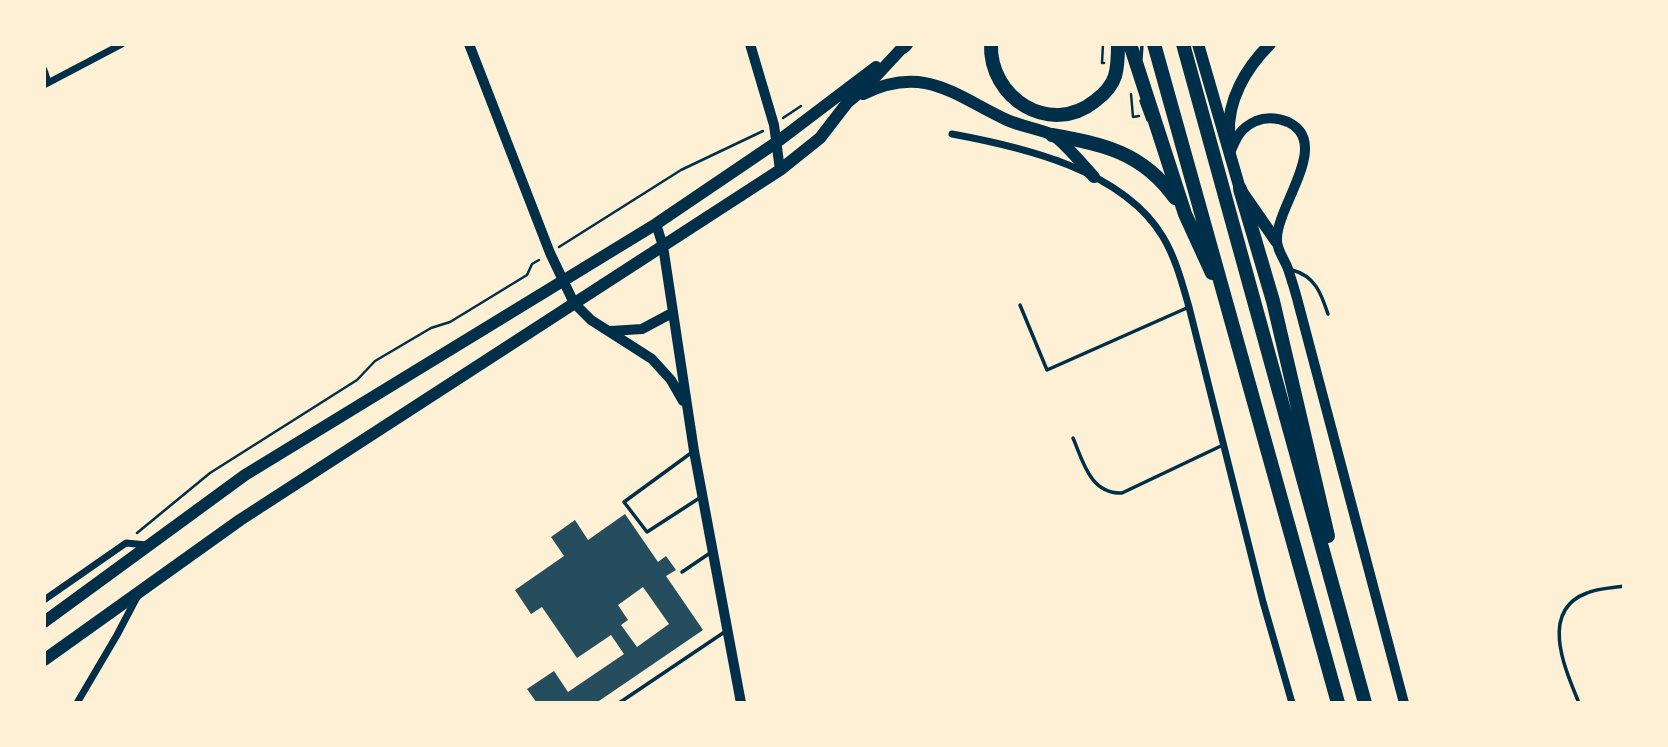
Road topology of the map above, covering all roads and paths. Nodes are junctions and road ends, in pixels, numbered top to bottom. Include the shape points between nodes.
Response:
1 (98, 44) edge
2 (122, 44) edge
3 (469, 44) edge
4 (750, 44) edge
5 (991, 44) edge
6 (1118, 44) edge
7 (1130, 44) edge
8 (1142, 44) edge
9 (1154, 44) edge
10 (1183, 44) edge
11 (1198, 44) edge
12 (1270, 44) edge
13 (905, 45) edge
14 (102, 54) junction
15 (1140, 69) junction
16 (44, 70) edge
17 (46, 84) edge
18 (847, 103) junction
19 (806, 104) dead end
20 (775, 125) junction
21 (952, 134) dead end
22 (1052, 135) junction
23 (777, 142) junction
24 (1230, 153) junction
25 (780, 170) junction
26 (1094, 177) junction
27 (1240, 189) junction
28 (1185, 214) junction
29 (656, 224) junction
30 (1276, 241) junction
31 (663, 246) junction
32 (550, 253) junction
33 (1288, 270) junction
34 (562, 280) junction
35 (574, 303) junction
36 (1020, 305) dead end
37 (1228, 306) junction
38 (1189, 307) junction
39 (673, 313) junction
40 (1328, 314) dead end
41 (608, 330) junction
42 (688, 413) junction
43 (1073, 438) dead end
44 (1223, 444) junction
45 (694, 451) junction
46 (702, 496) junction
47 (126, 543) junction
48 (148, 545) junction
49 (714, 550) junction
50 (682, 572) dead end
51 (1624, 586) edge
52 (139, 594) junction
53 (44, 600) edge
54 (44, 622) edge
55 (728, 629) junction
56 (1350, 651) junction
57 (44, 660) edge
58 (77, 703) edge
59 (619, 703) edge
60 (741, 703) edge
61 (1292, 703) edge
62 (1338, 703) edge
63 (1365, 703) edge
64 (1404, 703) edge
65 (1579, 703) edge

1 - 14 street
2 - 14 street
3 - 32 main road
4 - 20 main road
5 - 6 highway via 993,68 1009,96 1037,113 1060,115 1092,104 1108,88 1114,78
7 - 15 highway
8 - 15 lane
9 - 37 highway
10 - 56 highway
11 - 24 main road
12 - 24 main road via 1239,87 1229,117
13 - 18 main road
13 - 23 main road
14 - 17 street
15 - 28 highway
16 - 17 street
18 - 22 main road via 883,85 921,81 948,88 1011,122
18 - 25 main road via 820,138
19 - 20 path
20 - 23 main road
20 - 32 path via 681,170
21 - 26 street via 1029,153
22 - 26 main road
22 - 28 highway via 1129,156 1161,180
23 - 25 main road
23 - 29 main road
24 - 27 main road
24 - 30 street via 1238,133 1260,119 1286,122 1302,136 1306,157
25 - 31 main road
26 - 38 street via 1131,201 1161,234
27 - 30 main road
27 - 56 highway via 1273,301
28 - 37 highway
29 - 31 main road
29 - 34 main road
30 - 33 street
31 - 35 main road
31 - 39 main road
32 - 34 main road
32 - 47 path via 532,264 527,275 375,361 357,380 210,473
33 - 40 lane via 1312,280
33 - 64 street
34 - 35 main road
34 - 48 main road via 246,475
35 - 41 main road
35 - 52 main road via 240,520
36 - 38 lane via 1047,370
37 - 62 highway
38 - 44 street
39 - 41 main road via 642,328
39 - 42 main road
41 - 42 main road via 645,352 662,369
42 - 45 main road
43 - 44 lane via 1094,482 1116,493
44 - 61 street
45 - 46 main road
45 - 46 lane via 624,502 648,531
46 - 49 main road
47 - 48 street
47 - 53 street
48 - 54 main road
49 - 50 lane
49 - 55 main road
51 - 65 lane via 1585,593 1563,619 1559,648
52 - 57 main road
52 - 58 street
55 - 59 lane
55 - 60 main road
56 - 63 highway

